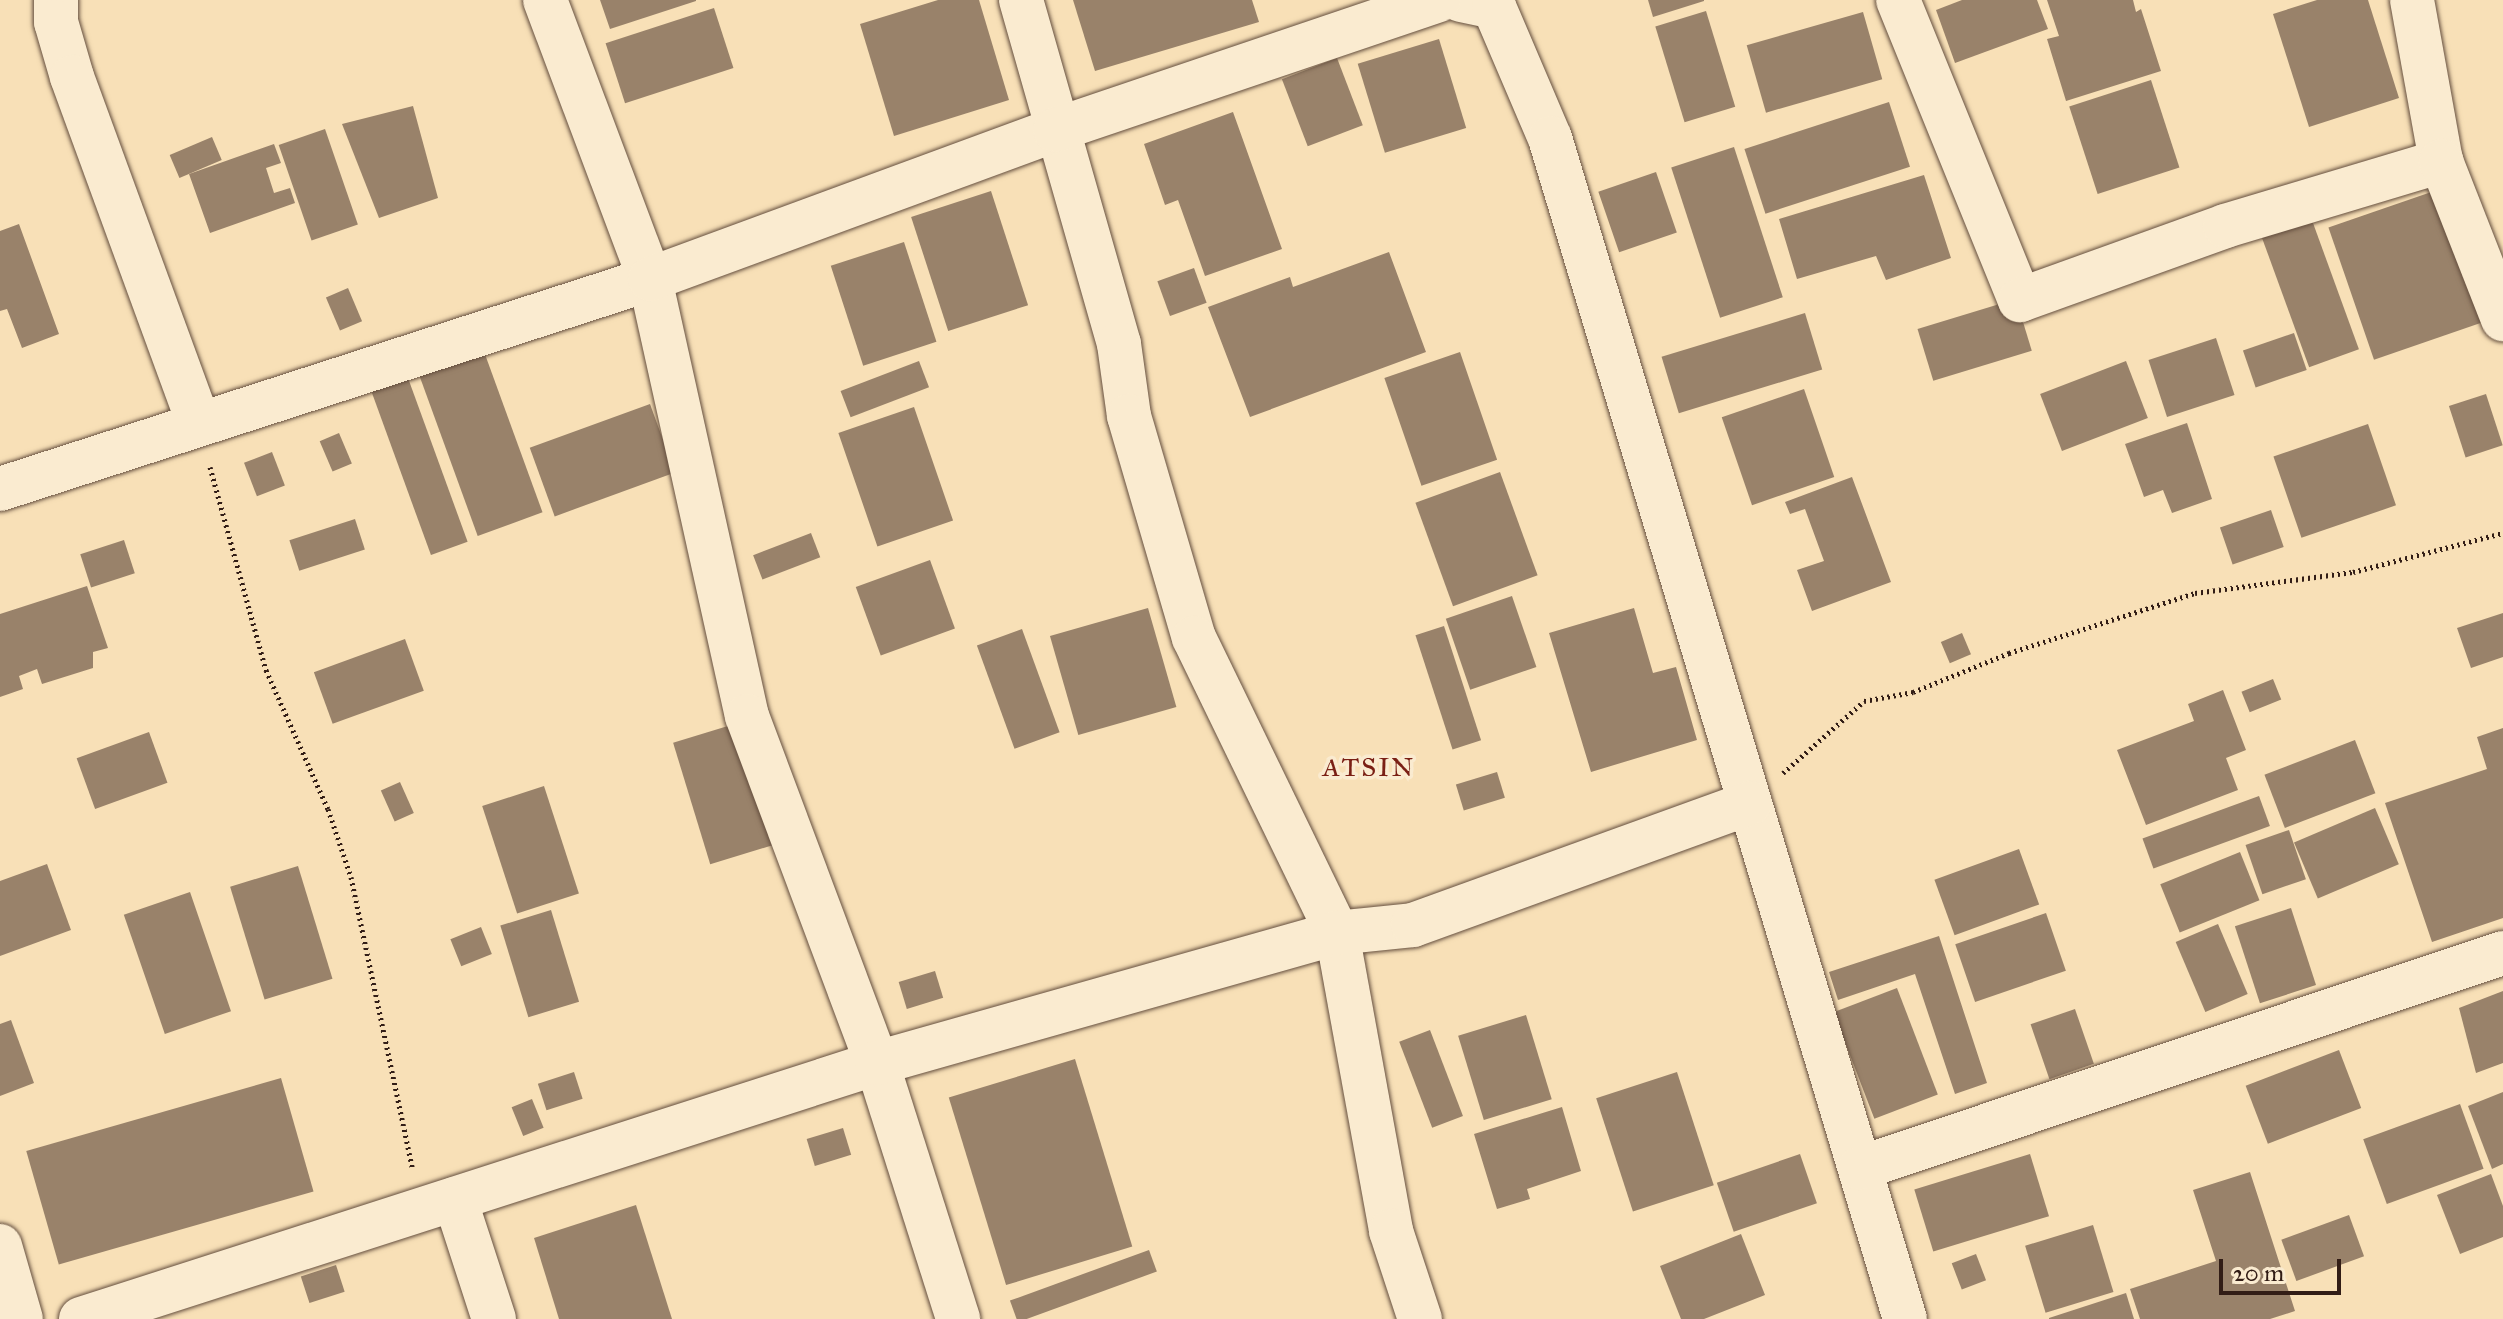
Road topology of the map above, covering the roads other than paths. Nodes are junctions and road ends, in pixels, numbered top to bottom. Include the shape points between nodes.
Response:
1 (56, 0) edge
2 (545, 0) edge
3 (1021, 0) edge
4 (1439, 0) edge
5 (1461, 0) edge
6 (1898, 0) edge
7 (2412, 0) edge
8 (1055, 130) junction
9 (2441, 161) junction
10 (650, 279) junction
11 (2503, 319) edge
12 (198, 421) junction
13 (0, 489) edge
14 (1750, 803) junction
15 (1337, 933) junction
16 (2503, 953) edge
17 (877, 1063) junction
18 (1860, 1168) junction
19 (438, 1204) junction
20 (0, 1246) edge
21 (21, 1319) edge
22 (81, 1319) edge
23 (494, 1319) edge
24 (958, 1319) edge
25 (1420, 1319) edge
26 (1905, 1319) edge

1 - 12 street via 56,22 72,77
2 - 10 street
3 - 8 street
4 - 8 street
5 - 14 street via 1494,7 1550,138
6 - 9 street via 2020,300 2225,226
7 - 9 street
8 - 10 street
8 - 15 street via 1119,344 1129,416 1194,638
9 - 11 street
10 - 12 street
10 - 17 street via 747,716
12 - 13 street
14 - 15 street via 1413,925
14 - 18 street
15 - 17 street
15 - 25 street via 1391,1231
16 - 18 street
17 - 19 street
17 - 24 street
18 - 26 street
19 - 22 street
19 - 23 street
20 - 21 street

